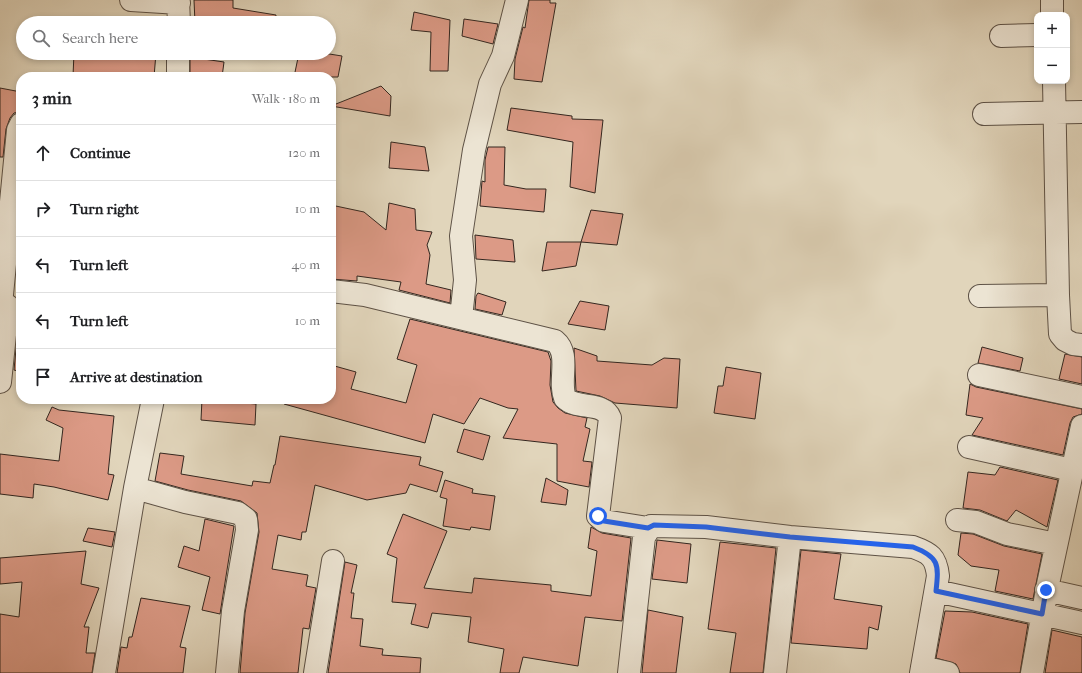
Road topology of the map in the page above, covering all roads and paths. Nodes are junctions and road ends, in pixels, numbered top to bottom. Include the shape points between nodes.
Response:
1 (131, 0) edge
2 (517, 0) edge
3 (1052, 0) edge
4 (179, 9) edge
5 (1052, 12) edge
6 (1034, 35) edge
7 (1002, 36) dead end
8 (178, 60) edge
9 (178, 72) edge
10 (1054, 84) edge
11 (1055, 112) junction
12 (1082, 112) edge
13 (984, 114) dead end
14 (16, 196) edge
15 (336, 292) edge
16 (1058, 295) junction
17 (980, 296) dead end
18 (8, 306) edge
19 (461, 318) junction
20 (1082, 345) edge
21 (979, 375) dead end
22 (0, 382) edge
23 (1082, 397) edge
24 (152, 404) edge
25 (1082, 426) edge
26 (969, 447) dead end
27 (1072, 470) junction
28 (135, 488) junction
29 (957, 520) dead end
30 (648, 528) junction
31 (790, 537) junction
32 (1056, 544) junction
33 (333, 561) dead end
34 (1046, 590) junction
35 (936, 591) junction
36 (1082, 598) edge
37 (1042, 614) junction
38 (1082, 623) edge
39 (921, 670) edge
40 (104, 673) edge
41 (227, 673) edge
42 (316, 673) edge
43 (629, 673) edge
44 (775, 673) edge
45 (948, 673) edge
46 (1032, 673) edge

1 - 4 street
2 - 19 street via 503,56 490,84 474,150 462,236 465,280
3 - 5 street
6 - 7 street
8 - 9 street
10 - 11 street
11 - 12 street
11 - 13 street
11 - 16 street
14 - 18 street
15 - 19 street via 365,295
16 - 17 street
16 - 20 street via 1060,334 1065,340
18 - 22 street
19 - 30 street via 551,339 558,344 562,356 565,398 573,403 604,410 610,418 598,516 604,521
21 - 23 street
24 - 28 street
25 - 27 street
26 - 27 street
27 - 32 street
28 - 40 street
28 - 41 street via 185,502 238,512 246,519 246,537 233,611
29 - 32 street via 976,522 1028,539
30 - 31 street via 654,525 706,527
30 - 43 street via 644,543
31 - 35 street via 913,547 927,552 936,562
31 - 44 street
32 - 34 street
33 - 42 street
34 - 36 street
34 - 37 street
35 - 37 street
35 - 39 street
37 - 38 street
37 - 46 street
39 - 45 street

